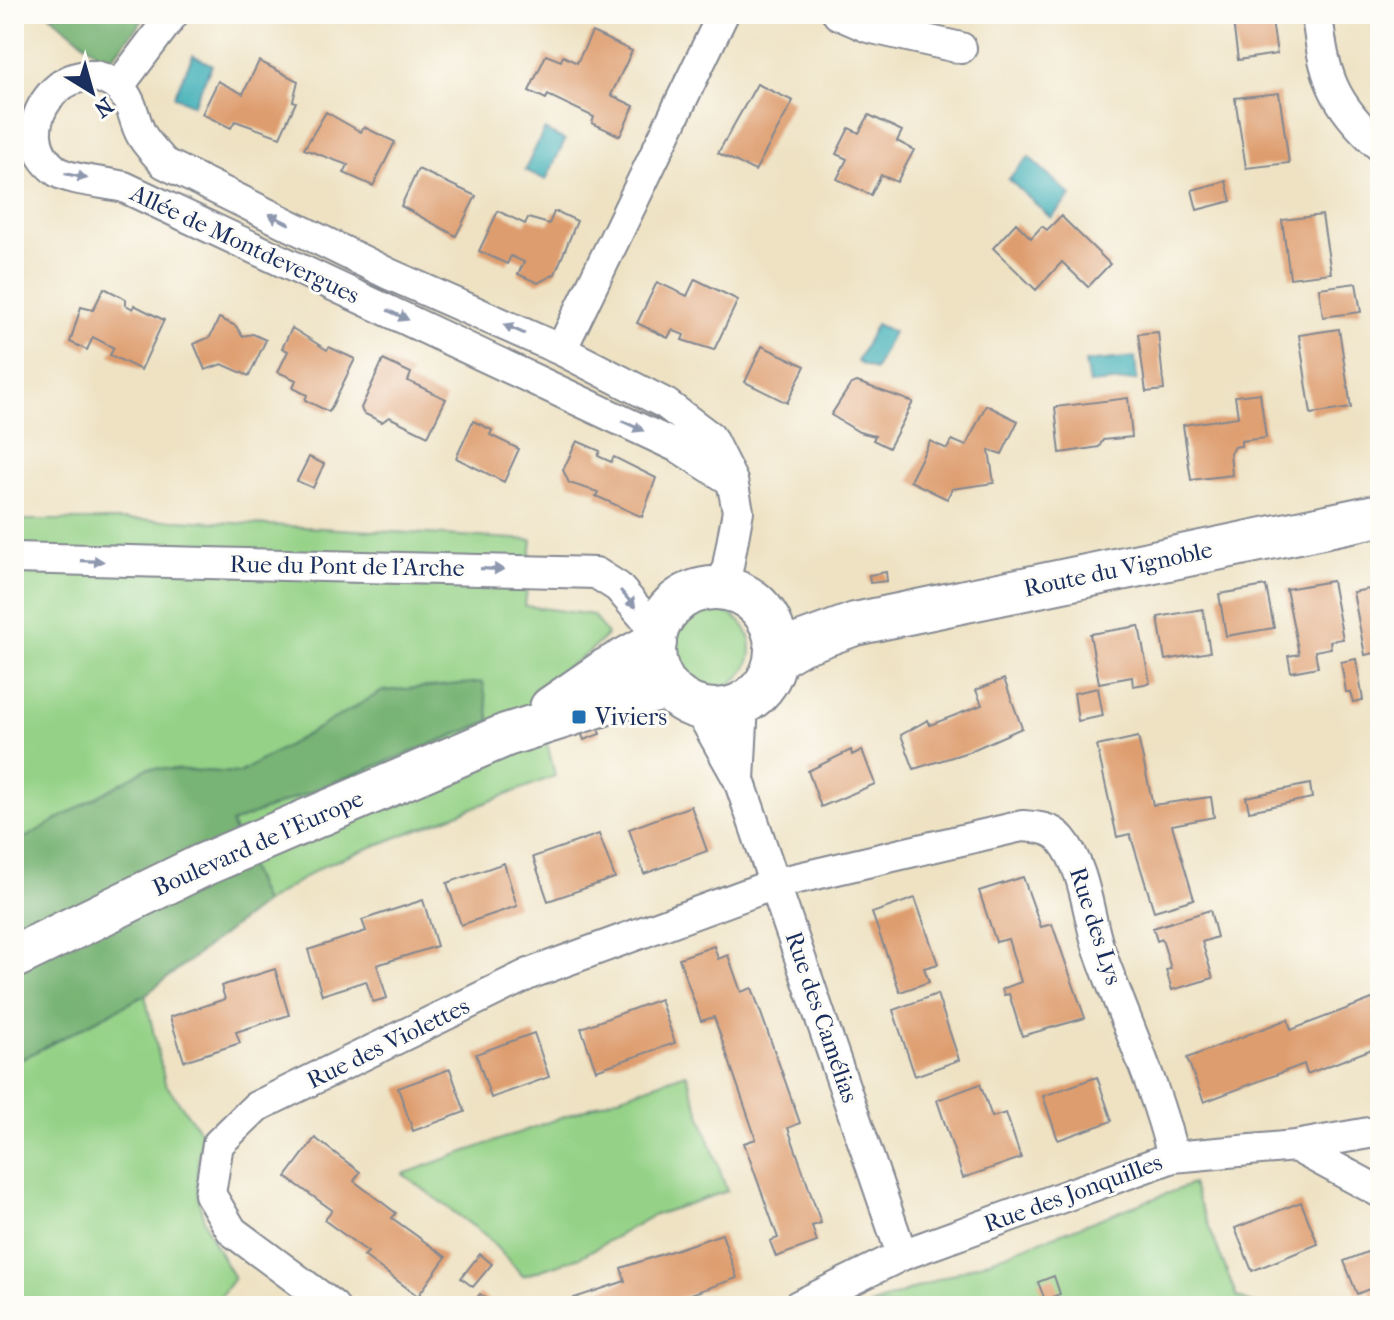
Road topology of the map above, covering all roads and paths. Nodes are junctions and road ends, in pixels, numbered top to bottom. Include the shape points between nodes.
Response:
1 (173, 14) edge
2 (723, 14) edge
3 (838, 14) edge
4 (1317, 14) edge
5 (961, 48) dead end
6 (118, 87) junction
7 (1380, 146) edge
8 (27, 157) edge
9 (561, 350) junction
10 (732, 481) junction
11 (1380, 515) edge
12 (14, 558) edge
13 (741, 597) junction
14 (855, 624) junction
15 (655, 636) junction
16 (776, 658) junction
17 (683, 698) junction
18 (743, 704) junction
19 (506, 735) junction
20 (739, 780) junction
21 (777, 883) junction
22 (14, 957) edge
23 (1380, 1131) edge
24 (1295, 1146) junction
25 (1173, 1157) junction
26 (1380, 1192) edge
27 (902, 1255) junction
28 (333, 1306) edge
29 (798, 1306) edge

1 - 6 street
2 - 9 street
3 - 5 street via 868,27
4 - 7 street via 1323,67 1350,120
6 - 8 street, Allée de Montdevergues via 97,77 69,80 52,90 38,111
9 -> 6 street, Allée de Montdevergues via 389,274 164,163 142,136
8 -> 10 street, Allée de Montdevergues via 59,173 124,187 680,448
9 - 10 street, Allée de Montdevergues via 666,404 710,437
10 - 13 street, Allée de Montdevergues
11 - 14 street, Route du Vignoble
12 -> 15 street, Rue du Pont de l'Arche via 596,573 618,587
13 - 14 street, Route du Vignoble via 793,615
13 - 15 street via 688,594 661,618
13 - 16 street via 774,630
14 - 16 street, Route du Vignoble
15 - 17 street via 660,675
15 - 19 street, Boulevard de l'Europe
16 - 18 street via 765,685
17 - 18 street via 720,710
17 - 19 street, Boulevard de l'Europe via 617,700
17 - 20 street, Rue des Camélias
18 - 20 street, Rue des Camélias
19 - 22 street, Boulevard de l'Europe via 203,865
20 - 21 street, Rue des Camélias
21 - 25 street, Rue des Lys via 1022,826 1059,835 1075,858 1099,947 1160,1105
21 - 27 street, Rue des Camélias
21 - 28 street, Rue des Violettes via 529,974 256,1107 218,1144 210,1194 232,1231
23 - 24 street, Rue des Jonquilles
24 - 25 street, Rue des Jonquilles
24 - 26 street
25 - 27 street, Rue des Jonquilles
27 - 29 street

